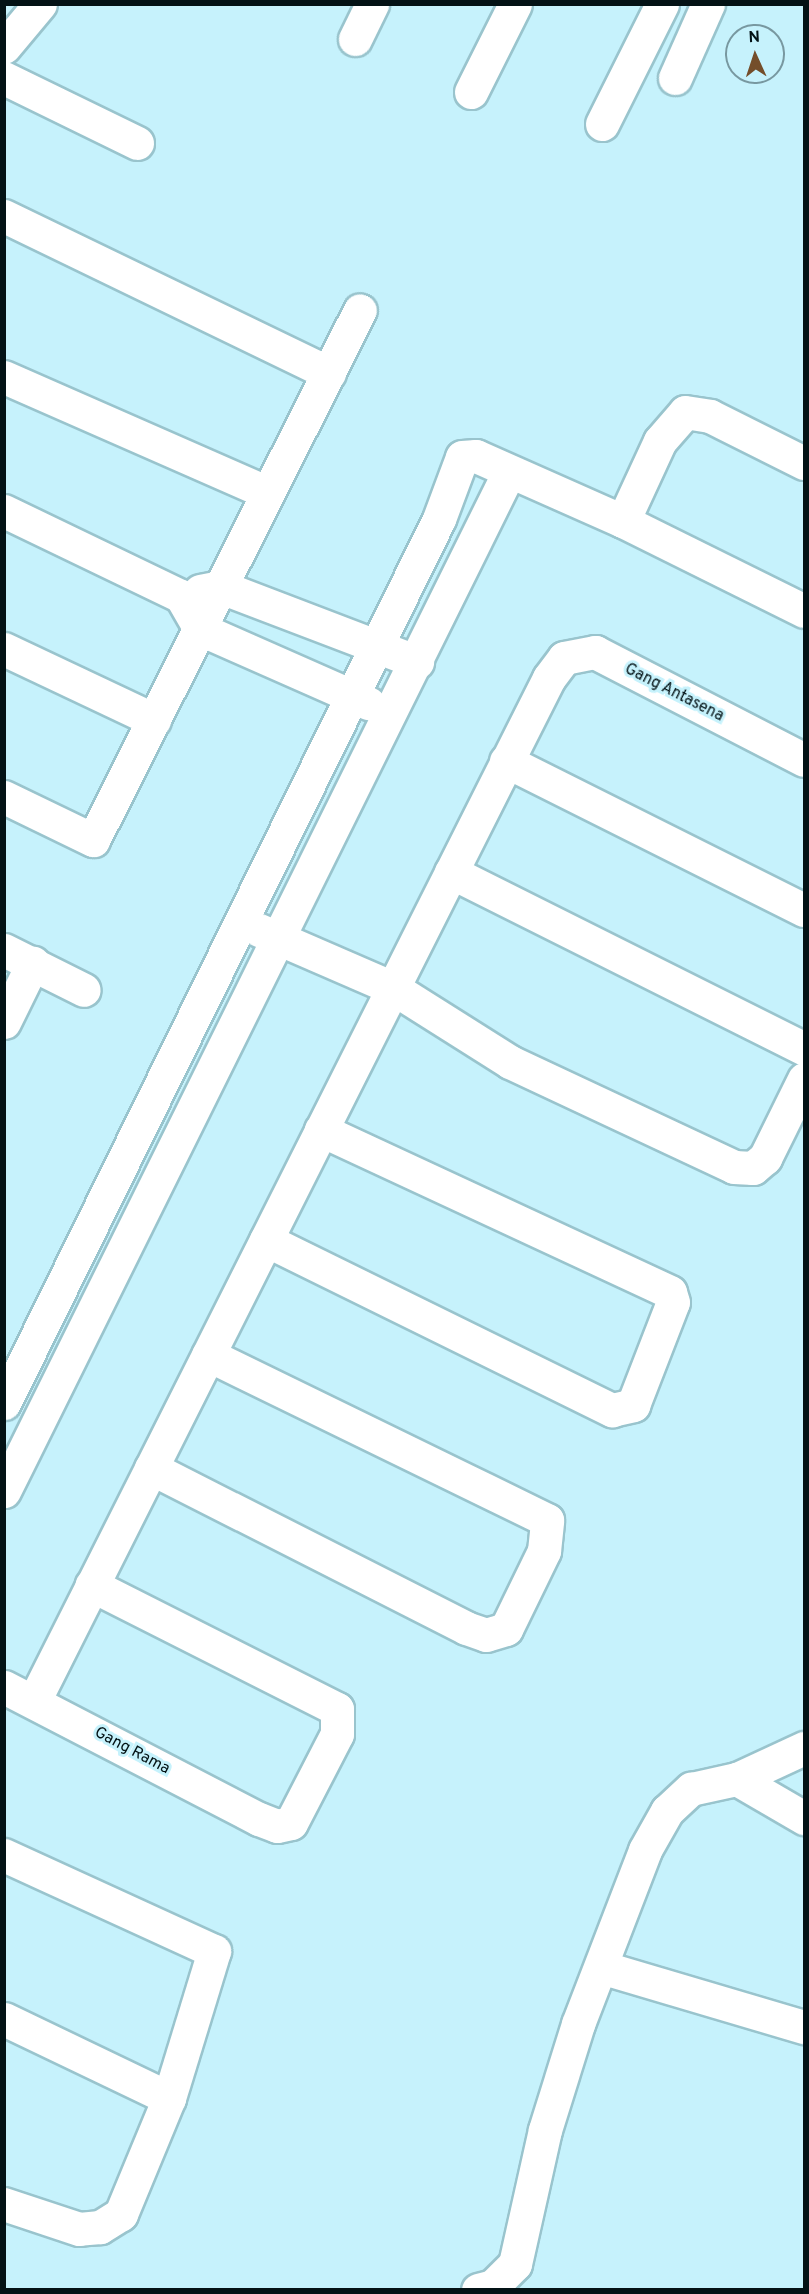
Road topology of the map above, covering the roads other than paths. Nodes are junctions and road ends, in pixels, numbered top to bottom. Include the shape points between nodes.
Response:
1 (40, 4) edge
2 (372, 4) edge
3 (515, 4) edge
4 (662, 4) edge
5 (708, 5) edge
6 (355, 39) dead end
7 (4, 46) edge
8 (4, 78) edge
9 (675, 78) dead end
10 (471, 92) dead end
11 (602, 124) dead end
12 (137, 143) dead end
13 (4, 216) edge
14 (360, 310) dead end
15 (328, 373) junction
16 (4, 377) edge
17 (804, 463) edge
18 (509, 472) junction
19 (268, 493) junction
20 (4, 511) edge
21 (623, 521) junction
22 (221, 587) junction
23 (181, 596) junction
24 (804, 610) edge
25 (200, 629) junction
26 (374, 642) junction
27 (4, 649) edge
28 (417, 662) junction
29 (349, 693) junction
30 (391, 714) junction
31 (154, 720) junction
32 (804, 760) edge
33 (506, 761) junction
34 (4, 797) edge
35 (451, 872) junction
36 (804, 910) edge
37 (242, 921) junction
38 (277, 940) junction
39 (19, 956) edge
40 (393, 987) junction
41 (84, 990) dead end
42 (4, 1022) edge
43 (804, 1048) edge
44 (804, 1078) edge
45 (321, 1130) junction
46 (266, 1240) junction
47 (208, 1355) junction
48 (8, 1386) edge
49 (51, 1397) junction
50 (151, 1468) junction
51 (4, 1491) edge
52 (92, 1585) junction
53 (4, 1687) edge
54 (34, 1699) junction
55 (804, 1748) edge
56 (737, 1779) junction
57 (804, 1818) edge
58 (4, 1855) edge
59 (601, 1967) junction
60 (4, 2019) edge
61 (804, 2027) edge
62 (169, 2098) junction
63 (4, 2204) edge
64 (478, 2289) edge

1 - 7 street
2 - 6 street
3 - 10 street
4 - 11 street
5 - 9 street
8 - 12 street
13 - 15 street
14 - 15 street
15 - 19 street
16 - 19 street
17 - 21 street via 710,416 685,412 660,441
18 - 21 street
18 - 26 street via 476,456 465,455 459,461 438,519
18 - 28 street
19 - 22 street
20 - 23 street
21 - 24 street
22 - 23 street
22 - 25 street
22 - 26 street
23 - 25 street
25 - 29 street
25 - 31 street
26 - 28 street
26 - 29 street
27 - 31 street
28 - 30 street
29 - 30 street
29 - 37 street
30 - 38 street
31 - 34 street via 93,840
32 - 33 street, Gang Antasena via 595,652 564,658 549,678
33 - 35 street, Gang Antasena
33 - 36 street
35 - 40 street, Gang Antasena
35 - 43 street
37 - 38 street
37 - 48 street
38 - 40 street
38 - 49 street
39 - 41 street
39 - 42 street
40 - 44 street via 510,1062 745,1170 765,1158
40 - 45 street, Gang Antasena
45 - 46 street, Gang Antasena
45 - 46 street via 670,1292 673,1302 633,1405 612,1410
46 - 47 street, Gang Antasena
47 - 50 street, Gang Antasena
47 - 50 street via 547,1520 544,1551 506,1629 486,1635 466,1628
48 - 49 street
49 - 51 street
50 - 52 street, Gang Antasena
52 - 54 street, Gang Antasena
52 - 54 street, Gang Rama via 337,1710 337,1734 291,1823 277,1826
53 - 54 street, Gang Rama
55 - 56 street
56 - 57 street
56 - 59 street via 691,1789 667,1812 645,1850
58 - 62 street via 214,1951
59 - 61 street
59 - 64 street via 545,2130 515,2264 493,2286
60 - 62 street
62 - 63 street via 121,2214 100,2227 79,2229

